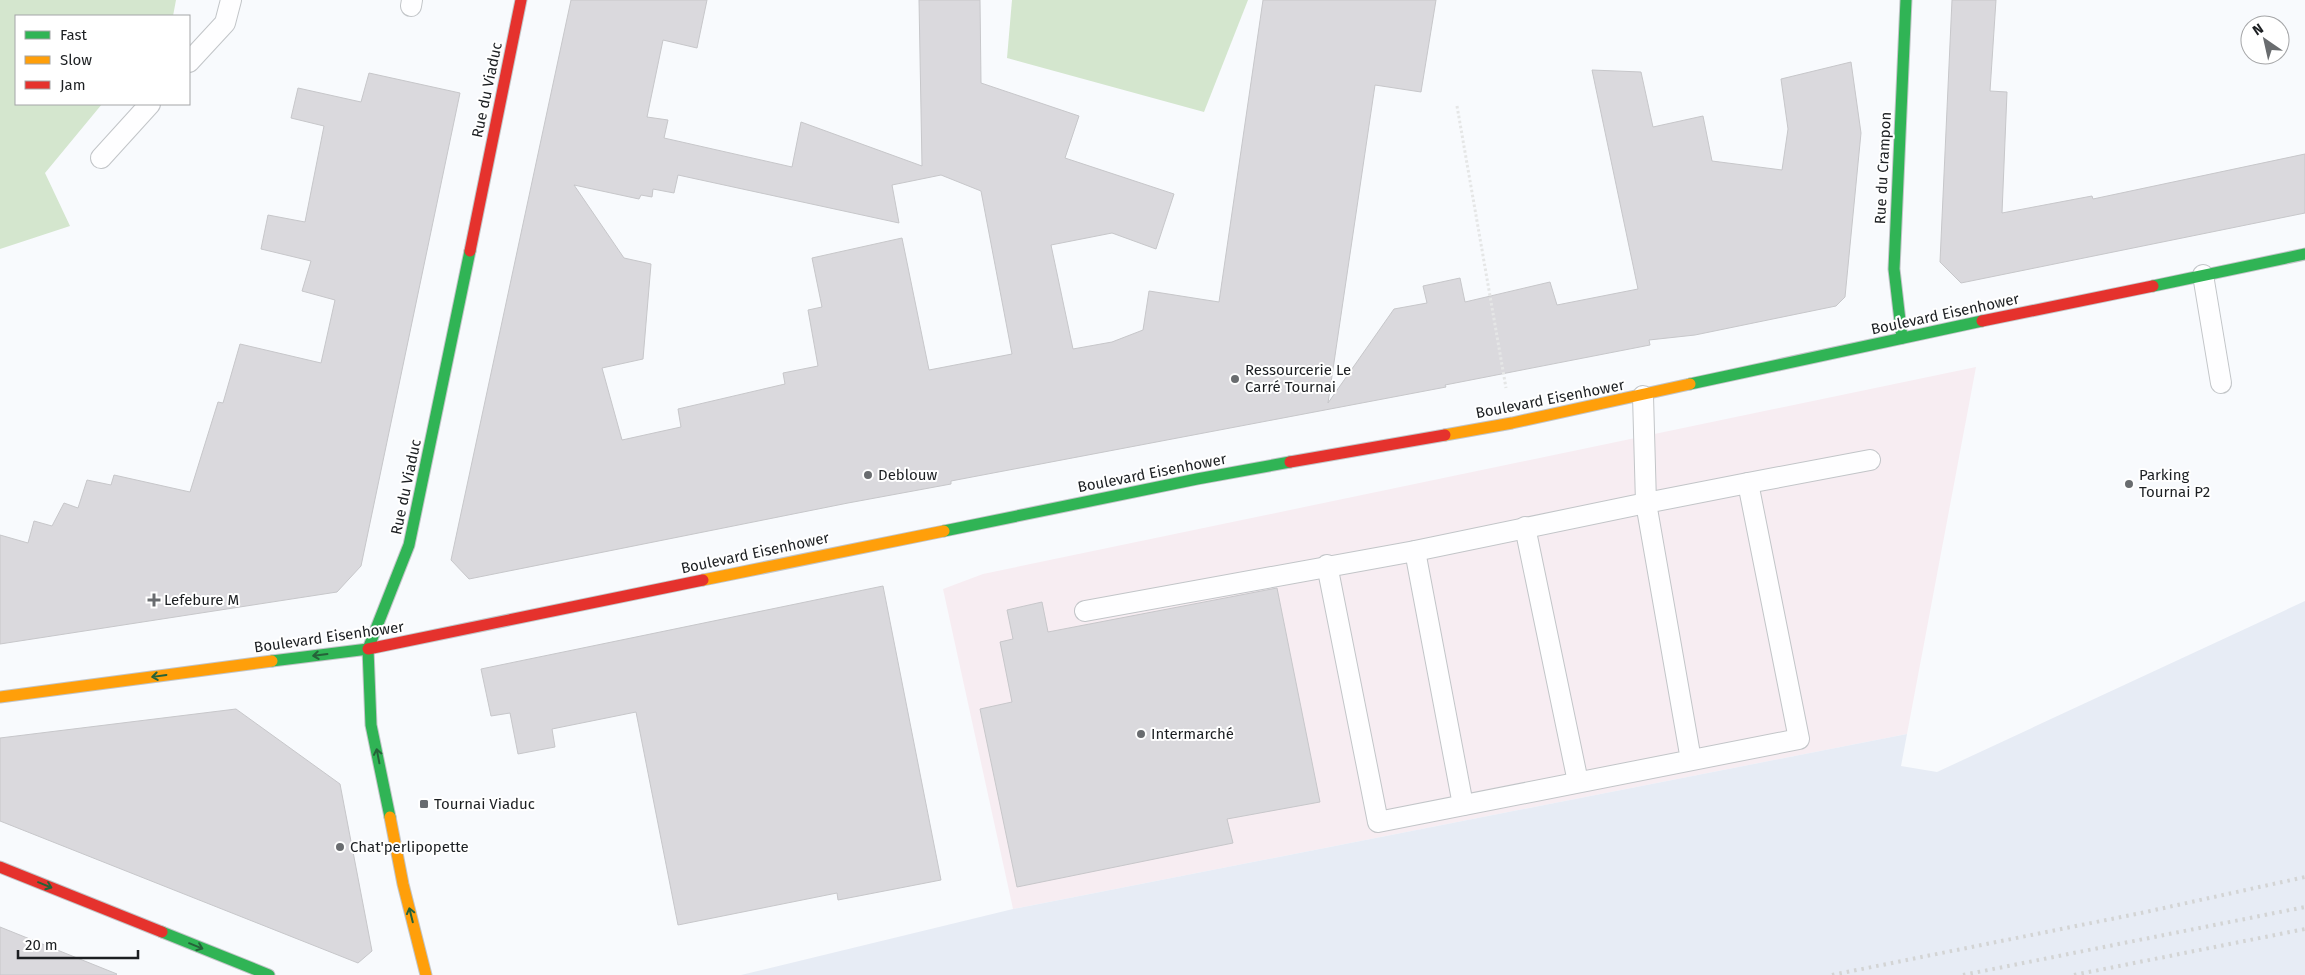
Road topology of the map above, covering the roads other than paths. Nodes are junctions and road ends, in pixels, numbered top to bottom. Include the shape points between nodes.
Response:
1 (230, 0) edge
2 (521, 0) edge
3 (1906, 0) edge
4 (190, 61) edge
5 (149, 105) edge
6 (101, 158) dead end
7 (2305, 254) edge
8 (2203, 275) junction
9 (1902, 338) junction
10 (2221, 383) dead end
11 (1644, 396) junction
12 (1870, 460) dead end
13 (1748, 483) junction
14 (1646, 502) junction
15 (1525, 527) junction
16 (1415, 551) junction
17 (1327, 566) junction
18 (1085, 611) dead end
19 (368, 649) junction
20 (0, 698) edge
21 (1692, 760) junction
22 (1578, 782) junction
23 (1463, 805) junction
24 (0, 867) edge
25 (422, 962) junction
26 (269, 975) edge
27 (411, 975) edge
28 (426, 975) edge

1 - 4 lane via 225,23
2 - 19 street, Rue du Viaduc via 409,545
3 - 9 street, Rue du Crampon via 1894,269
5 - 6 lane
7 - 8 street, Boulevard Eisenhower
8 - 9 street, Boulevard Eisenhower
8 - 10 lane
9 - 11 street, Boulevard Eisenhower
11 - 14 lane
11 - 19 street, Boulevard Eisenhower via 1512,423 1197,478
12 - 13 lane
13 - 14 lane
13 - 21 lane via 1799,739
14 - 15 lane
14 - 21 lane
15 - 16 lane
15 - 22 lane
16 - 17 lane
16 - 23 lane
17 - 18 lane
17 - 23 lane via 1378,822
19 -> 20 street, Boulevard Eisenhower
25 -> 19 street, Rue du Viaduc via 372,725
21 - 22 lane
22 - 23 lane
24 -> 26 street
25 - 27 street
25 - 28 street, Rue du Viaduc

